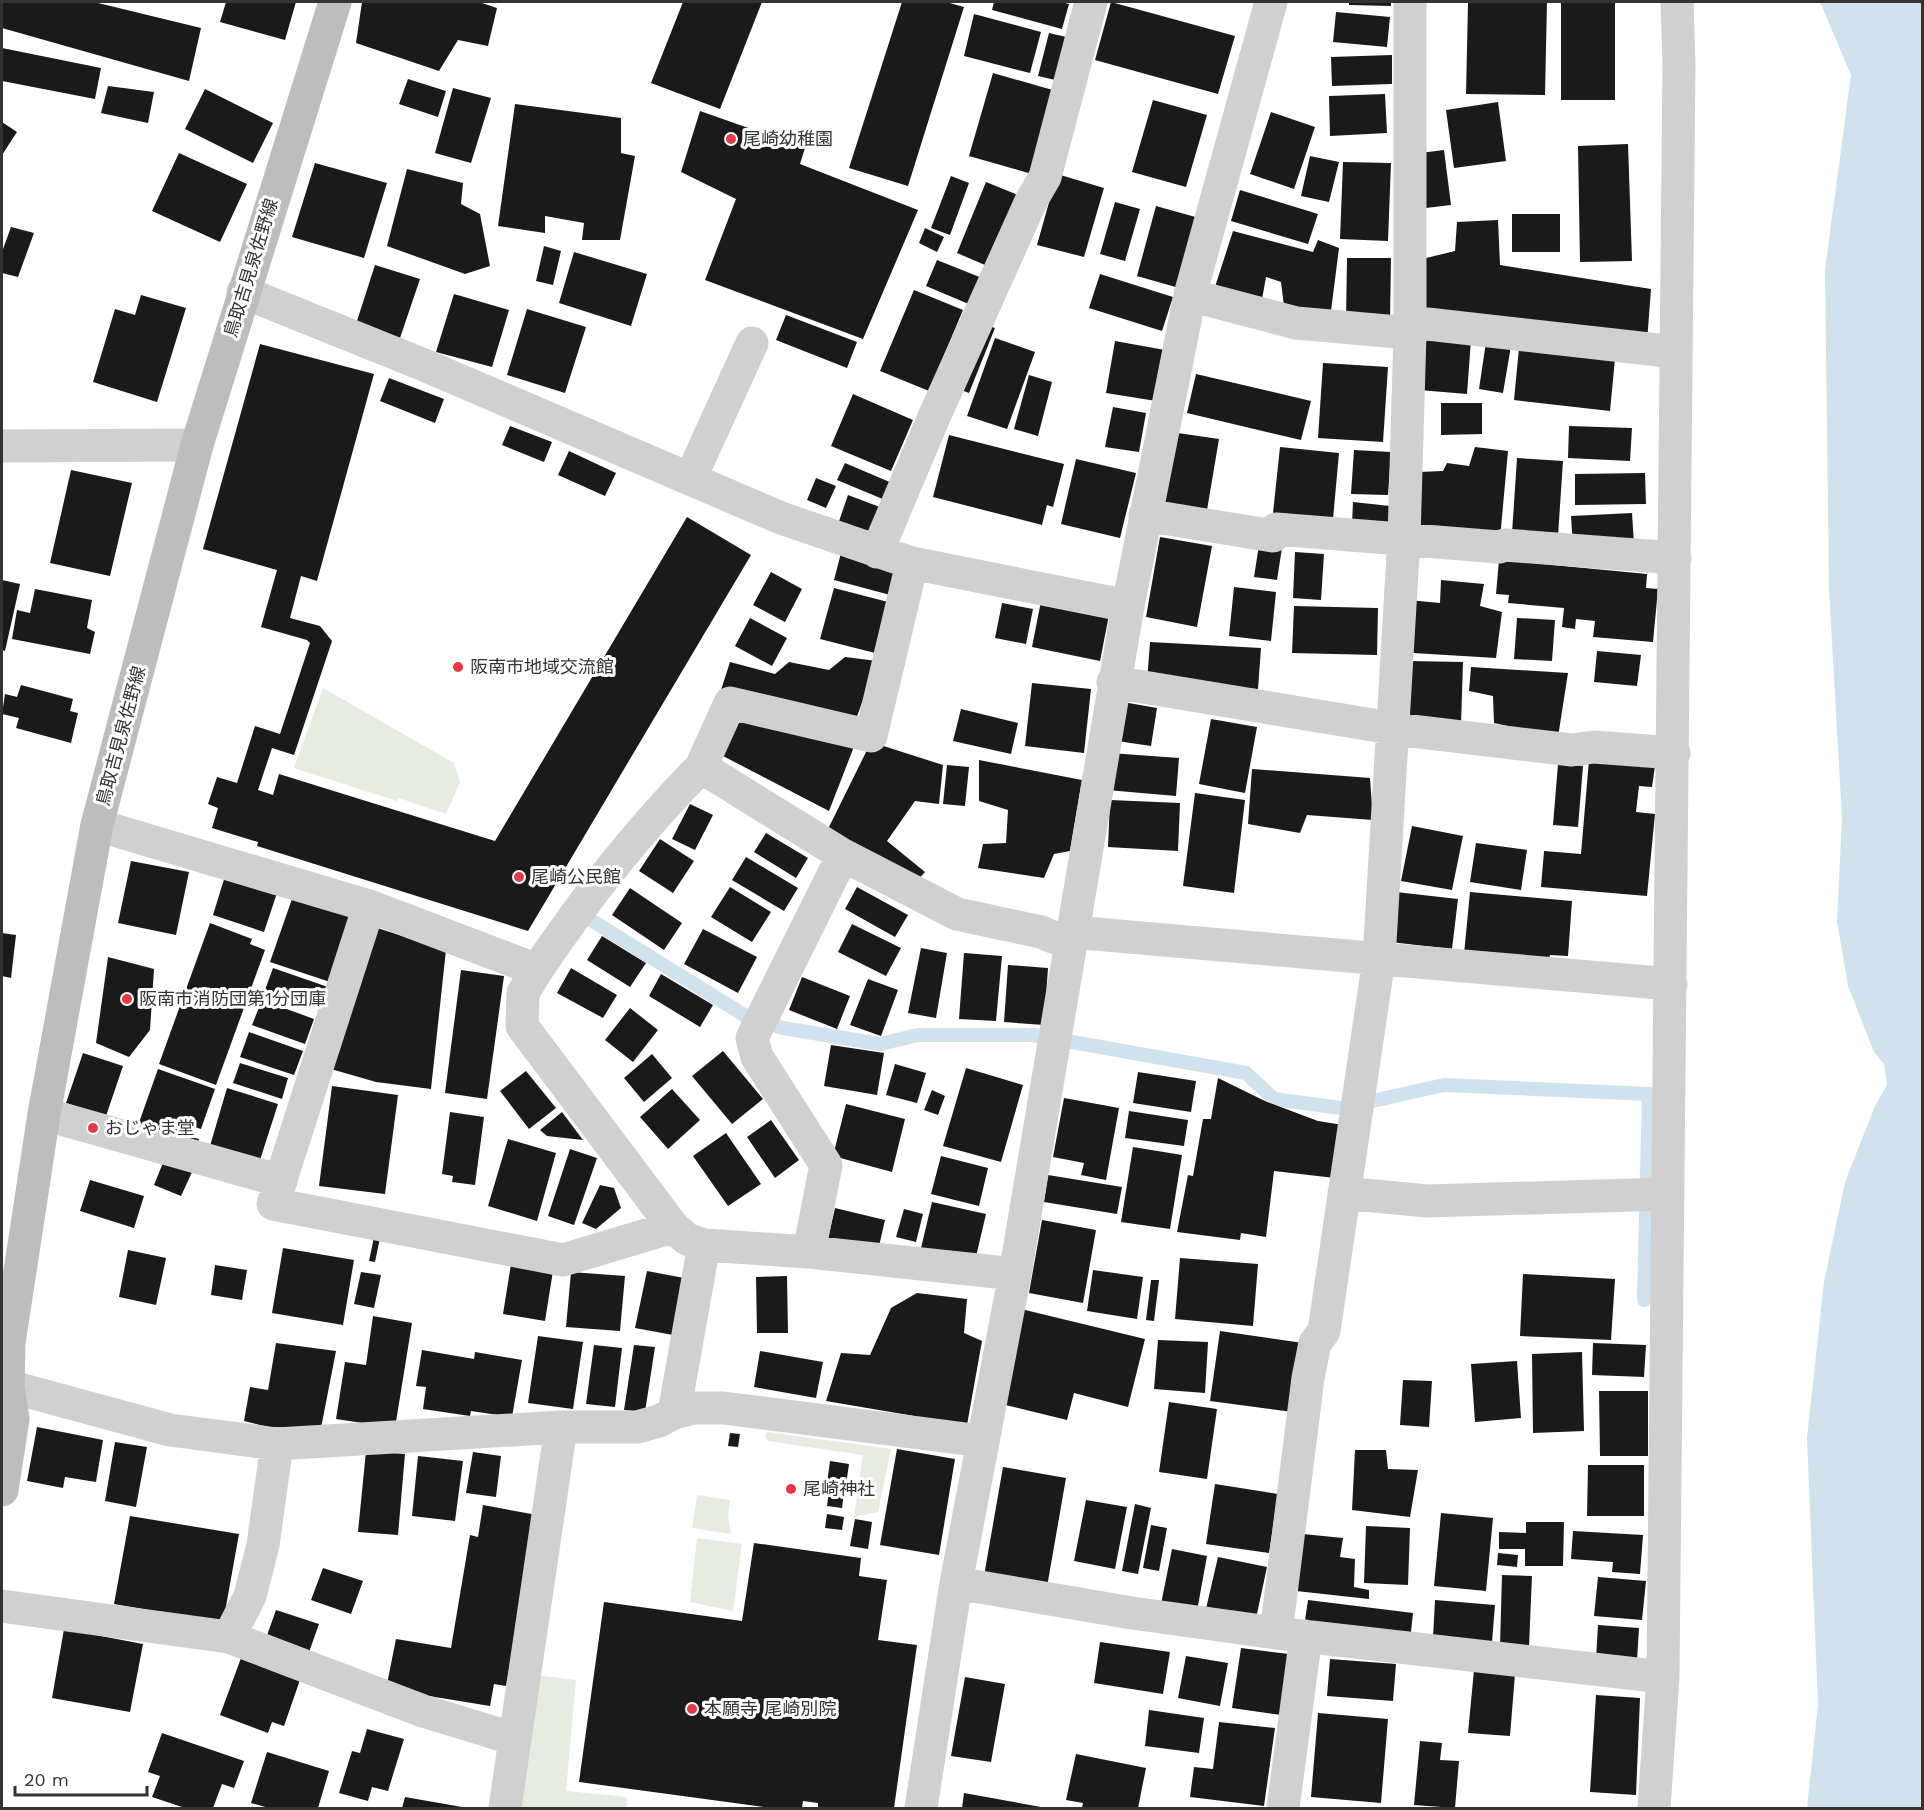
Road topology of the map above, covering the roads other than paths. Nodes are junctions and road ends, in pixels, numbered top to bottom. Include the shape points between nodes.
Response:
1 (335, 2) edge
2 (1091, 2) edge
3 (1271, 2) edge
4 (1410, 2) edge
5 (1677, 2) edge
6 (243, 292) junction
7 (1190, 295) junction
8 (1410, 328) junction
9 (752, 343) dead end
10 (1676, 352) junction
11 (197, 445) junction
12 (2, 446) edge
13 (690, 479) junction
14 (1145, 515) junction
15 (1404, 538) junction
16 (877, 552) junction
17 (1675, 558) junction
18 (912, 563) junction
19 (1128, 606) junction
20 (1113, 682) junction
21 (1392, 726) junction
22 (1674, 753) junction
23 (701, 767) junction
24 (97, 825) junction
25 (843, 855) junction
26 (369, 906) junction
27 (1071, 938) junction
28 (1379, 959) junction
29 (537, 970) junction
30 (1671, 984) junction
31 (44, 1114) junction
32 (281, 1181) junction
33 (1344, 1192) junction
34 (1667, 1194) junction
35 (673, 1227) junction
36 (704, 1245) junction
37 (809, 1252) junction
38 (1015, 1274) junction
39 (5, 1385) edge
40 (674, 1413) junction
41 (561, 1427) junction
42 (982, 1442) junction
43 (277, 1444) junction
44 (2, 1490) edge
45 (956, 1583) junction
46 (2, 1606) edge
47 (1291, 1634) junction
48 (229, 1637) junction
49 (1663, 1677) junction
50 (515, 1739) junction
51 (505, 1809) edge
52 (921, 1809) edge
53 (1282, 1809) edge
54 (1654, 1809) edge

1 - 6 main road, 鳥取吉見泉佐野線
2 - 16 street via 1045,177 934,417
3 - 7 street
4 - 8 street
5 - 10 street
6 - 11 main road, 鳥取吉見泉佐野線
6 - 13 street
7 - 8 street via 1296,322
7 - 14 street
8 - 10 street
8 - 15 street
9 - 13 street
10 - 17 street
11 - 12 street
11 - 24 main road, 鳥取吉見泉佐野線
13 - 16 street via 781,518
14 - 15 street via 1273,536 1276,529
14 - 19 street
15 - 17 street
15 - 21 street
16 - 18 street
17 - 22 street
18 - 19 street
18 - 23 street via 870,736 730,702
19 - 20 street
20 - 21 street
20 - 27 street
21 - 22 street via 1572,750 1594,747
21 - 28 street
22 - 30 street
23 - 25 street
23 - 29 street via 625,850
24 - 26 street
24 - 31 main road, 鳥取吉見泉佐野線
25 - 27 street via 957,914
25 - 37 street via 752,1038 757,1057 826,1165
26 - 29 street
26 - 32 street
27 - 28 street
27 - 38 street
28 - 30 street
28 - 33 street
29 - 35 street via 523,993 522,1026
30 - 34 street
31 - 32 street
31 - 39 main road, 鳥取吉見泉佐野線
32 - 35 street via 273,1204 563,1260
33 - 34 street via 1427,1201
33 - 47 street via 1324,1330 1316,1342 1308,1378
34 - 49 street
35 - 36 street via 687,1239
36 - 37 street
36 - 40 street
37 - 38 street
38 - 42 street
39 - 43 street via 170,1430
39 - 44 main road, 鳥取吉見泉佐野線 via 13,1419
40 - 41 street via 637,1427
40 - 42 street via 694,1408 753,1410
41 - 43 street
41 - 50 street
42 - 45 street
43 - 48 street via 263,1545 250,1596
45 - 47 street via 1132,1613
45 - 52 street
46 - 48 street
47 - 49 street
47 - 53 street
48 - 50 street via 423,1711
49 - 54 street
50 - 51 street

